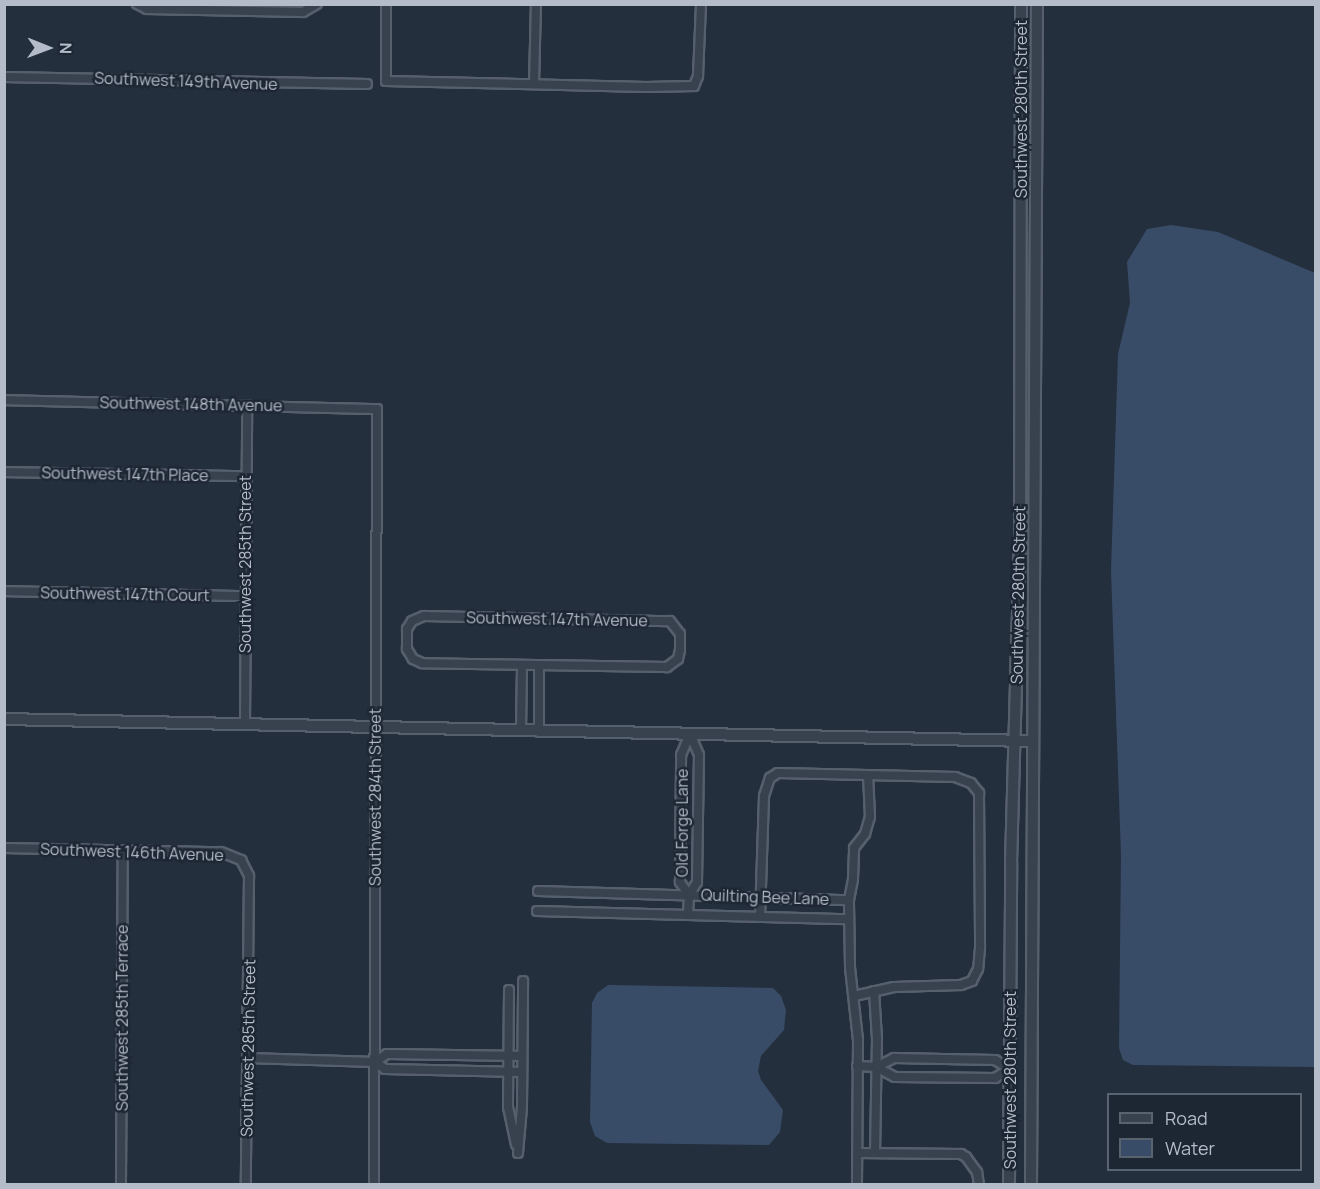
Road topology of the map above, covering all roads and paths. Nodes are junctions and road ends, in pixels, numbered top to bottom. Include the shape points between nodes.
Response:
1 (137, 4) edge
2 (317, 4) edge
3 (386, 4) edge
4 (536, 4) edge
5 (701, 4) edge
6 (1021, 4) edge
7 (1037, 4) edge
8 (4, 77) edge
9 (367, 84) dead end
10 (534, 84) junction
11 (1037, 87) junction
12 (1021, 89) junction
13 (1036, 209) junction
14 (1020, 211) junction
15 (1020, 309) junction
16 (1036, 309) junction
17 (4, 400) edge
18 (247, 405) junction
19 (377, 409) joint
20 (4, 472) edge
21 (245, 476) junction
22 (4, 591) edge
23 (244, 596) junction
24 (522, 665) junction
25 (539, 665) junction
26 (4, 719) edge
27 (245, 723) junction
28 (375, 726) junction
29 (521, 731) junction
30 (539, 732) junction
31 (690, 734) junction
32 (1015, 741) junction
33 (1032, 741) junction
34 (868, 775) junction
35 (1032, 841) junction
36 (1011, 842) junction
37 (4, 848) edge
38 (123, 850) junction
39 (249, 876) joint
40 (538, 891) dead end
41 (689, 895) junction
42 (760, 897) junction
43 (849, 900) junction
44 (537, 911) dead end
45 (688, 915) junction
46 (759, 917) junction
47 (848, 919) junction
48 (523, 981) dead end
49 (509, 990) dead end
50 (874, 991) junction
51 (854, 996) junction
52 (507, 1055) junction
53 (522, 1056) junction
54 (248, 1058) junction
55 (375, 1062) junction
56 (857, 1066) junction
57 (876, 1067) junction
58 (1010, 1069) junction
59 (507, 1071) junction
60 (1031, 1071) junction
61 (522, 1072) junction
62 (857, 1153) junction
63 (875, 1153) junction
64 (122, 1185) edge
65 (246, 1185) edge
66 (374, 1185) edge
67 (857, 1185) edge
68 (979, 1185) edge
69 (1009, 1185) edge
70 (1030, 1185) edge

1 - 2 street via 147,9 303,12
3 - 10 street via 386,81
4 - 10 street
5 - 10 street via 698,76 694,86
6 - 12 street, Southwest 280th Street
7 - 11 street, Southwest 280th Street
8 - 9 street, Southwest 149th Avenue
11 - 12 street
11 - 13 street, Southwest 280th Street
12 - 14 street, Southwest 280th Street
13 - 14 street
13 - 16 street, Southwest 280th Street
14 - 15 street, Southwest 280th Street
15 - 16 street
15 - 32 street, Southwest 280th Street
16 - 33 street, Southwest 280th Street
17 - 18 street, Southwest 148th Avenue
18 - 19 street, Southwest 148th Avenue
18 - 21 street, Southwest 285th Street
19 - 28 street, Southwest 284th Street
20 - 21 street, Southwest 147th Place
21 - 23 street, Southwest 285th Street
22 - 23 street, Southwest 147th Court
23 - 27 street, Southwest 285th Street
24 - 25 street, Southwest 147th Avenue
24 - 25 street, Southwest 147th Avenue via 422,663 407,650 407,629 412,621 424,616 670,621 680,634 678,659 667,666
24 - 29 street
25 - 30 street
26 - 27 street
27 - 28 street
28 - 29 street
28 - 55 street, Southwest 284th Street
29 - 30 street
30 - 31 street
31 - 32 street
31 - 41 street, Old Forge Lane via 699,755 697,882
31 - 41 street, Old Forge Lane via 681,755 680,882
32 - 33 street
32 - 36 street, Southwest 280th Street
33 - 35 street, Southwest 280th Street
34 - 42 street via 778,773 770,778 764,796
34 - 43 street via 870,818 865,834 854,848
34 - 50 street via 955,777 971,783 979,794 980,948 978,969 972,981
35 - 36 street
35 - 60 street, Southwest 280th Street
36 - 58 street, Southwest 280th Street
37 - 38 street, Southwest 146th Avenue
38 - 39 street, Southwest 146th Avenue via 222,852 241,860
38 - 64 street, Southwest 285th Terrace
39 - 54 street, Southwest 285th Street
40 - 41 street, Quilting Bee Lane
41 - 42 street, Quilting Bee Lane
41 - 45 street, Old Forge Lane
42 - 43 street, Quilting Bee Lane
42 - 46 street
43 - 47 street
44 - 45 street, Quilting Bee Lane
45 - 46 street, Quilting Bee Lane
46 - 47 street, Quilting Bee Lane
47 - 51 street
48 - 53 street
49 - 52 street
50 - 51 street
50 - 57 street
51 - 56 street
52 - 53 street
52 - 55 street via 387,1054
52 - 59 street
53 - 61 street
54 - 55 street
54 - 65 street, Southwest 285th Street
55 - 59 street via 385,1069
55 - 66 street, Southwest 284th Street
56 - 57 street
56 - 62 street
57 - 58 street via 894,1058 995,1060
57 - 58 street via 895,1077 995,1078
57 - 63 street
58 - 60 street
58 - 69 street, Southwest 280th Street
59 - 61 street
59 - 61 street via 508,1107 518,1153
60 - 70 street, Southwest 280th Street
62 - 63 street
62 - 67 street
63 - 68 street via 961,1154 977,1172

